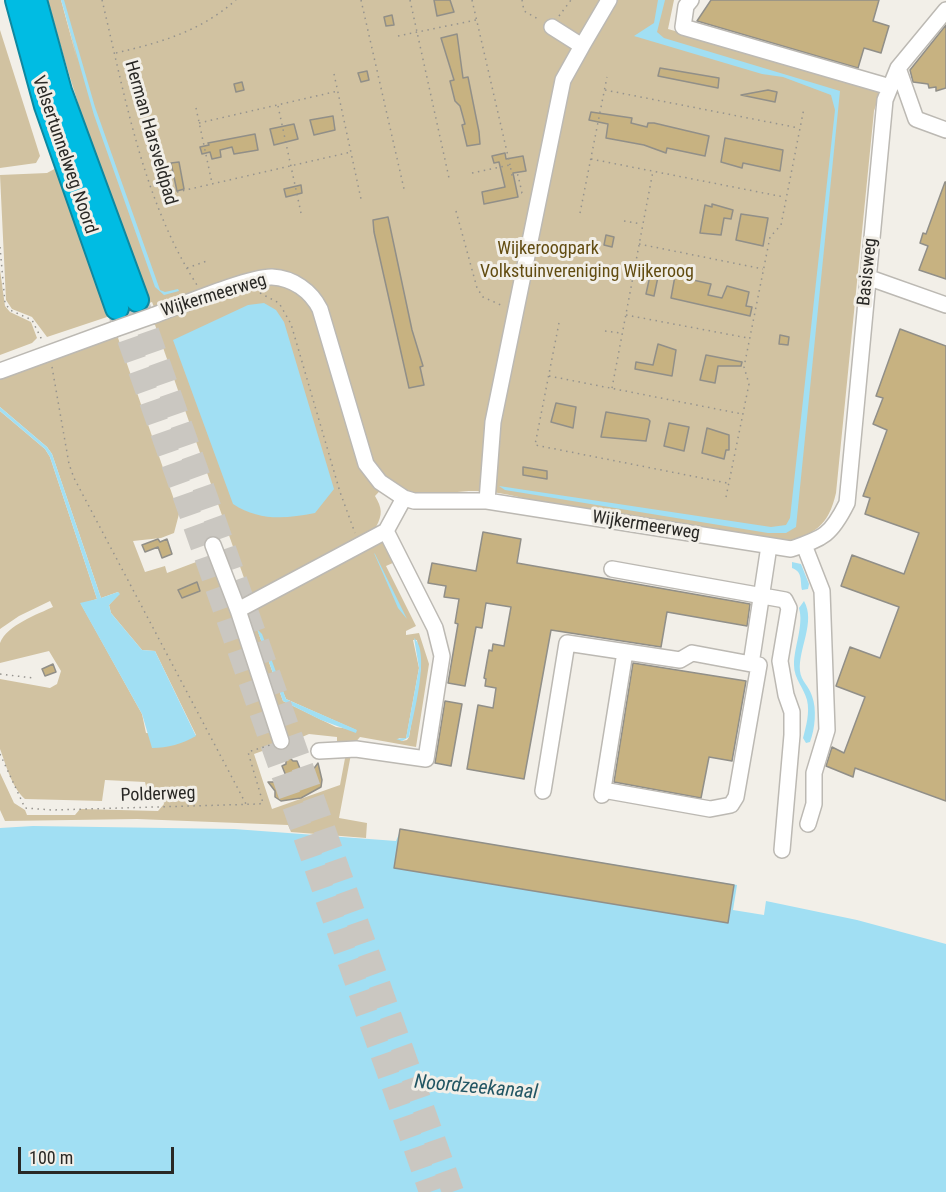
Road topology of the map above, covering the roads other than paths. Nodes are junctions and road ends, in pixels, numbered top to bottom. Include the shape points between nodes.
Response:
1 (17, 0) edge
2 (35, 0) edge
3 (609, 0) edge
4 (691, 0) edge
5 (946, 10) edge
6 (552, 27) road end
7 (582, 46) junction
8 (898, 68) junction
9 (890, 87) junction
10 (946, 130) edge
11 (867, 277) junction
12 (946, 305) edge
13 (130, 313) junction
14 (0, 371) edge
15 (404, 498) junction
16 (487, 501) junction
17 (386, 531) junction
18 (810, 543) junction
19 (213, 545) dead end
20 (768, 546) junction
21 (612, 569) dead end
22 (761, 594) junction
23 (238, 610) junction
24 (625, 652) junction
25 (751, 664) junction
26 (281, 741) road end
27 (319, 752) dead end
28 (543, 791) dead end
29 (807, 824) dead end
30 (782, 850) dead end

1 - 13 highway, Velsertunnelweg Noord via 46,106
2 - 13 highway, Velsertunnelweg Noord
3 - 7 street
4 - 9 street via 686,6 683,27
5 - 8 street, Basisweg
6 - 7 street
7 - 16 street via 563,80 493,422
8 - 9 street, Basisweg
8 - 10 street via 915,119
9 - 11 street, Basisweg via 885,100
11 - 12 street
11 - 18 street, Basisweg via 847,503 835,527
13 - 14 street, Wijkermeerweg via 47,354
13 - 15 street, Wijkermeerweg via 204,297 266,277 288,280 307,291 320,309 366,464 380,483
15 - 16 street, Wijkermeerweg via 425,502
15 - 17 street
16 - 20 street, Wijkermeerweg
17 - 23 street
17 - 27 street via 435,628 442,656 426,759 356,749
18 - 20 street, Wijkermeerweg via 790,549
18 - 29 street via 822,591 827,730 814,773 814,804
19 - 23 street
20 - 22 street
21 - 22 street
22 - 25 street
22 - 30 street via 785,600 789,608 780,661 792,712
23 - 26 street
24 - 25 street via 680,660 692,653
24 - 25 street via 602,793 710,809 731,805 736,797 759,665
24 - 28 street via 567,643

